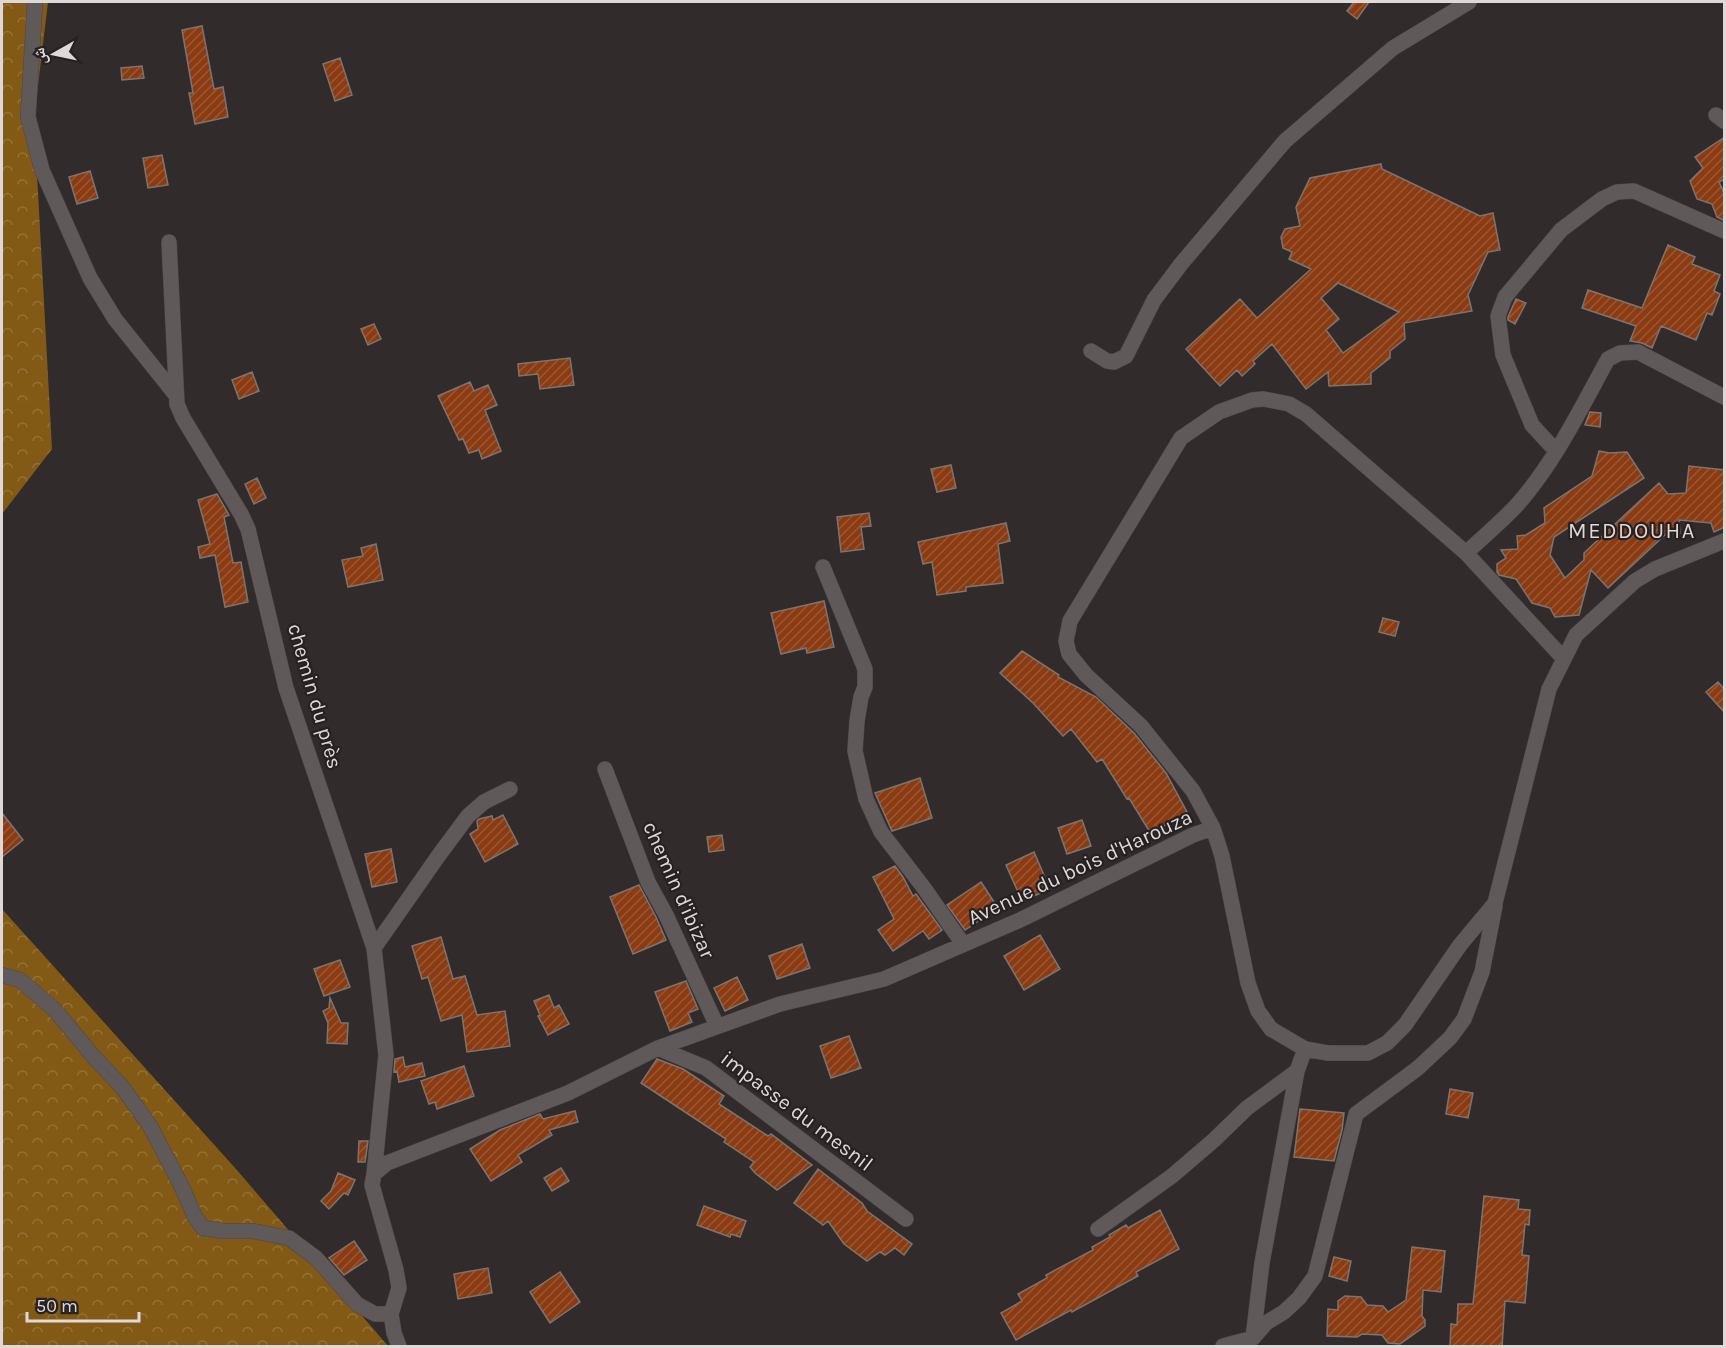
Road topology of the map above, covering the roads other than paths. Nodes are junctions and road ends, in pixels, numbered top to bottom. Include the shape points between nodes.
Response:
1 (34, 2) edge
2 (1469, 2) edge
3 (1725, 231) edge
4 (169, 242) dead end
5 (1091, 351) dead end
6 (175, 394) junction
7 (1725, 397) edge
8 (1556, 451) junction
9 (1725, 541) edge
10 (1466, 554) junction
11 (823, 567) dead end
12 (1564, 659) junction
13 (606, 769) dead end
14 (510, 789) dead end
15 (1213, 828) junction
16 (1495, 903) junction
17 (963, 944) junction
18 (374, 948) junction
19 (2, 975) edge
20 (717, 1026) junction
21 (658, 1048) junction
22 (1305, 1049) junction
23 (1297, 1071) junction
24 (374, 1174) junction
25 (906, 1219) dead end
26 (1098, 1229) dead end
27 (391, 1314) junction
28 (1253, 1338) junction
29 (399, 1347) edge
30 (1222, 1347) edge

1 - 6 street via 28,117 42,170 90,278 115,319
2 - 5 street via 1394,48 1286,141 1154,300 1126,356 1114,362
3 - 8 street via 1634,191 1617,192 1561,230 1505,297 1498,316 1503,355 1532,425
4 - 6 street, chemin du près
6 - 18 street, chemin du près via 183,418 248,529 286,688
7 - 8 street via 1638,352 1620,353 1608,359
8 - 10 street via 1517,504
9 - 12 street, Avenue du bois d'Harouza via 1635,581 1576,635
10 - 12 street
10 - 15 street via 1306,414 1289,404 1252,400 1219,412 1181,438 1070,621 1066,641 1069,654 1086,675 1141,726 1193,791
11 - 17 street via 865,669 855,751 866,799 881,832
12 - 16 street, Avenue du bois d'Harouza via 1549,689
13 - 20 street, chemin d'ibizar via 648,882
14 - 18 street via 484,802 468,816
15 - 17 street, Avenue du bois d'Harouza
15 - 22 street, Avenue du bois d'Harouza via 1248,983 1258,1011 1271,1029
16 - 22 street, Avenue du bois d'Harouza via 1460,945 1405,1025 1386,1043 1368,1053
16 - 28 street via 1482,972 1464,1019 1418,1068 1356,1114 1316,1276 1299,1298
17 - 20 street, Avenue du bois d'Harouza via 884,979 780,1004
18 - 24 street, chemin du près via 386,1055
19 - 27 street via 20,980 55,1010 123,1088 150,1126 203,1228 289,1238 316,1258 357,1304 375,1314
20 - 21 street, Avenue du bois d'Harouza
21 - 24 street, Avenue du bois d'Harouza via 568,1093 387,1163
21 - 25 street, impasse du mesnil via 706,1068
22 - 23 street
23 - 26 street via 1247,1107 1172,1176
23 - 28 street via 1262,1263
24 - 27 street, chemin du près via 372,1185 399,1288
27 - 29 street
28 - 30 street

